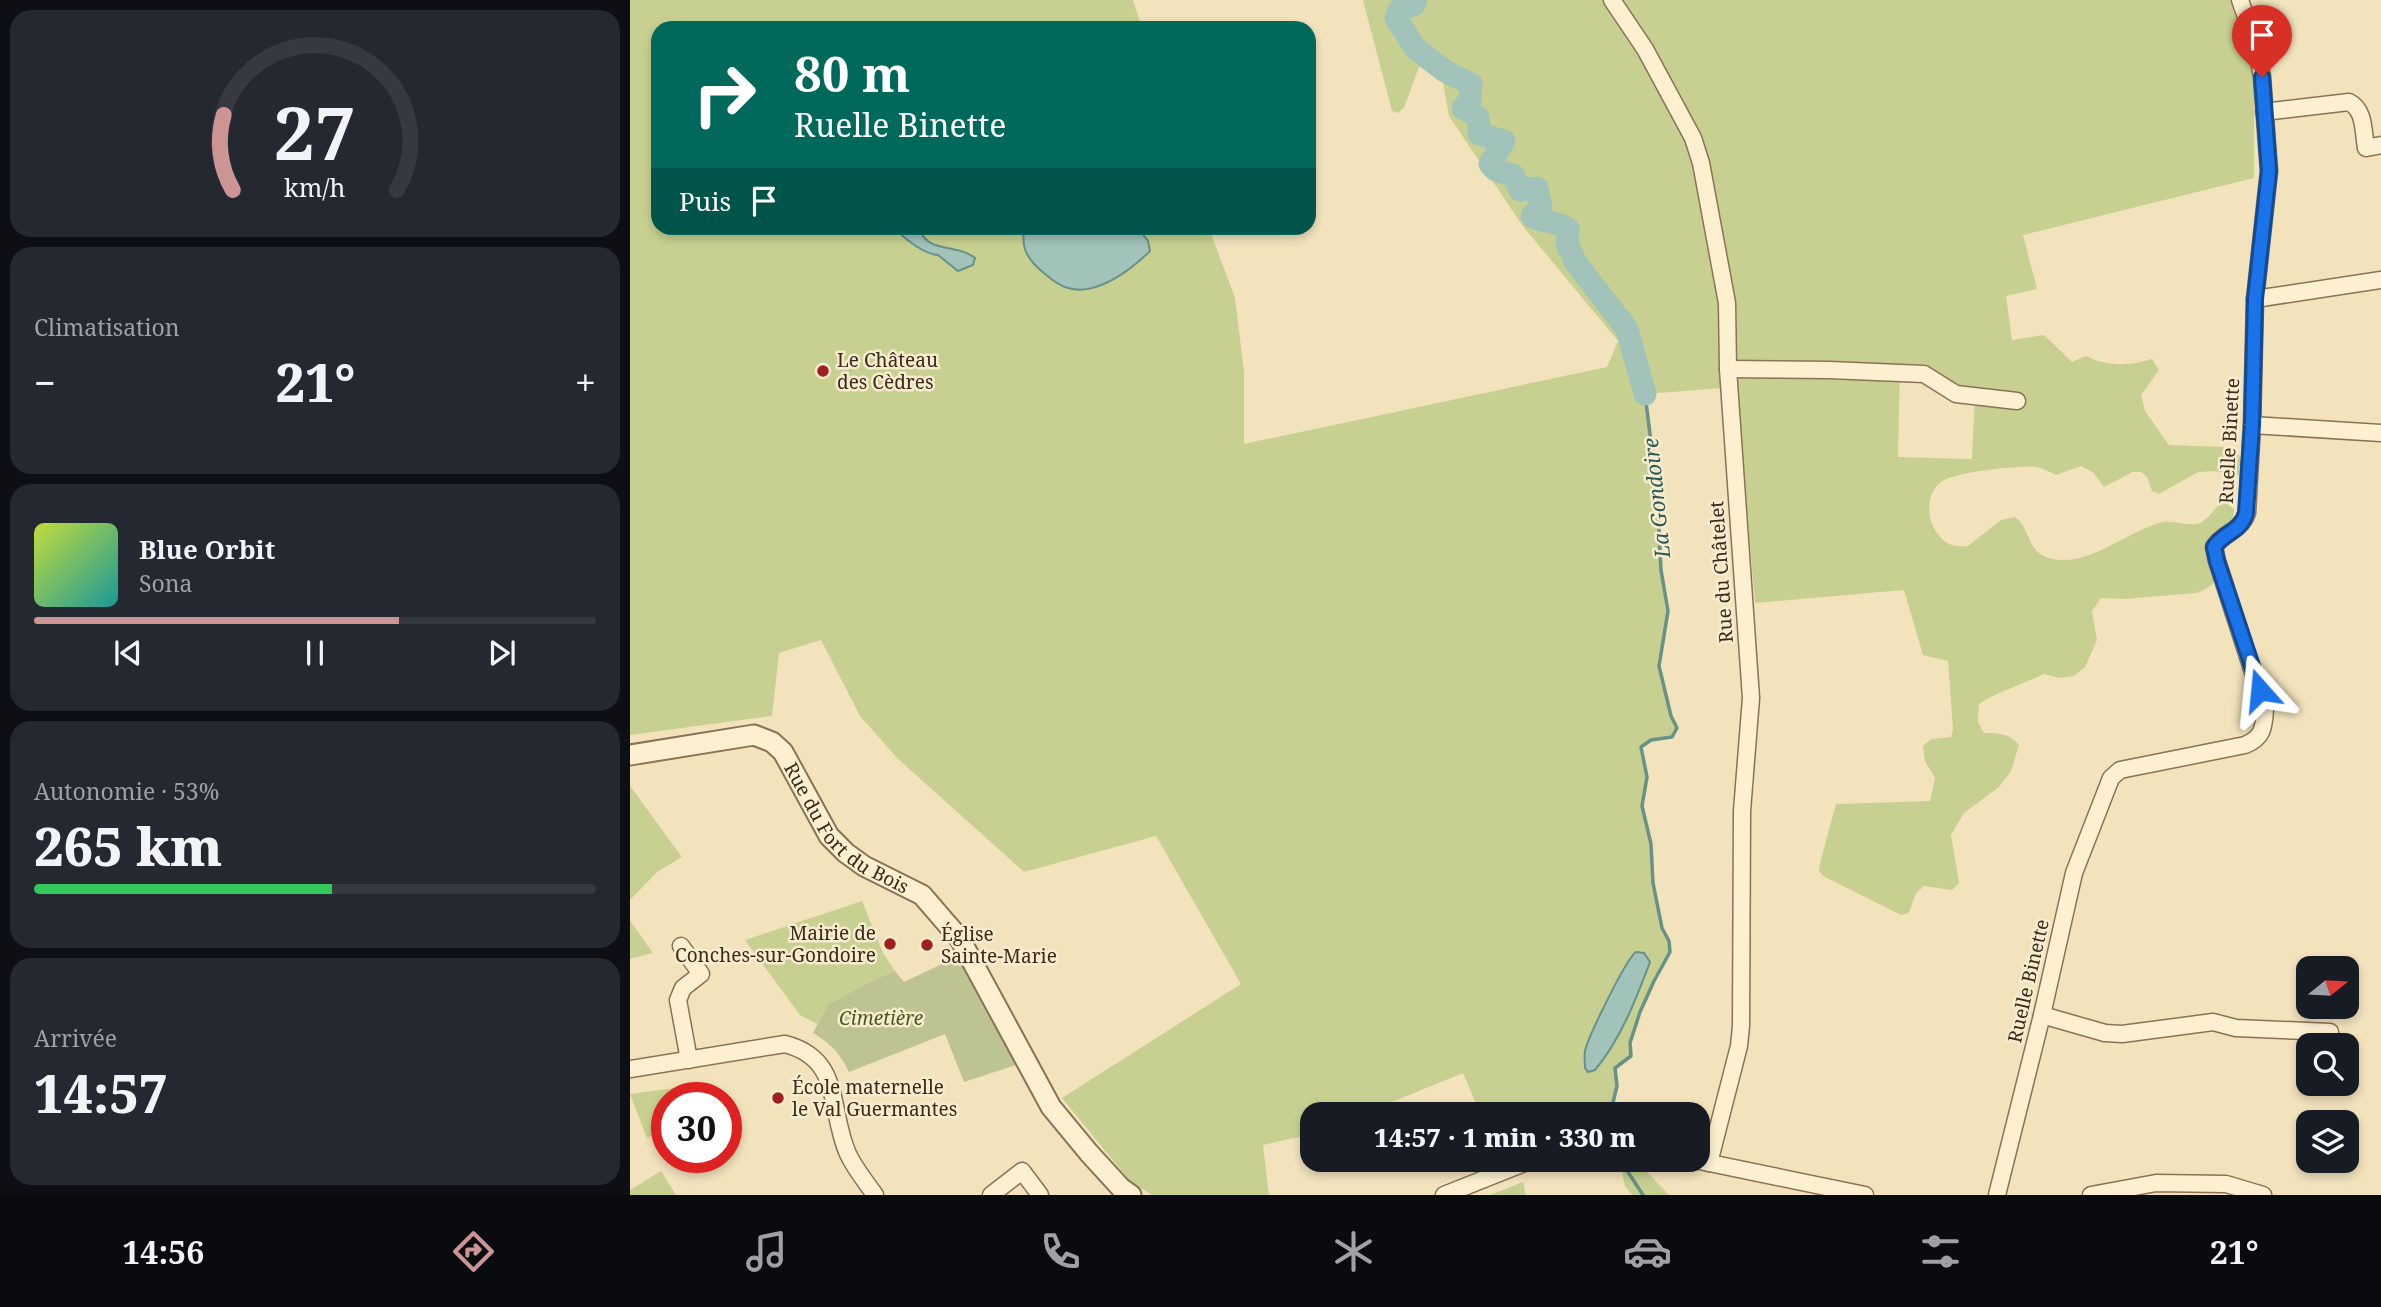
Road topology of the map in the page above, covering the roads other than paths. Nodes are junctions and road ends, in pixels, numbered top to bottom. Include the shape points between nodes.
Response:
1 (1612, 0) edge
2 (2240, 0) edge
3 (2264, 112) junction
4 (2381, 145) edge
5 (2381, 280) edge
6 (2255, 299) junction
7 (1728, 369) junction
8 (2017, 401) dead end
9 (2252, 425) junction
10 (2381, 433) edge
11 (630, 755) edge
12 (681, 946) dead end
13 (2042, 1015) junction
14 (2330, 1032) dead end
15 (689, 1060) junction
16 (630, 1069) edge
17 (1710, 1136) edge
18 (1710, 1163) edge
19 (1502, 1172) edge
20 (875, 1195) edge
21 (990, 1195) edge
22 (1040, 1195) edge
23 (1131, 1195) edge
24 (1444, 1195) edge
25 (1865, 1195) edge
26 (1997, 1195) edge
27 (2091, 1195) edge
28 (2263, 1195) edge

1 - 7 street, Rue du Châtelet via 1693,138 1725,285
2 - 3 street, Ruelle Binette via 2257,49
3 - 4 street via 2349,102 2361,113 2365,148
3 - 6 street, Ruelle Binette via 2269,171
5 - 6 street
6 - 9 street, Ruelle Binette
7 - 8 street via 1924,374 1956,394
7 - 17 street, Rue du Châtelet via 1751,698 1742,811 1741,1026
9 - 10 street
9 - 13 street, Ruelle Binette via 2243,524 2214,547 2265,709 2264,729 2256,741 2245,745 2120,770 2111,778 2074,873
11 - 23 street, Rue du Fort du Bois via 754,735 772,742 783,752 829,836 864,866 922,895 960,939 1051,1107
12 - 15 street via 701,974 683,988 678,1000
13 - 14 street via 2105,1033 2213,1022 2236,1028
13 - 26 street, Ruelle Binette
15 - 16 street
15 - 20 street via 785,1044 808,1052 827,1073 848,1154
18 - 25 street
19 - 24 street
21 - 22 street via 1022,1171
27 - 28 street via 2156,1183 2226,1185

